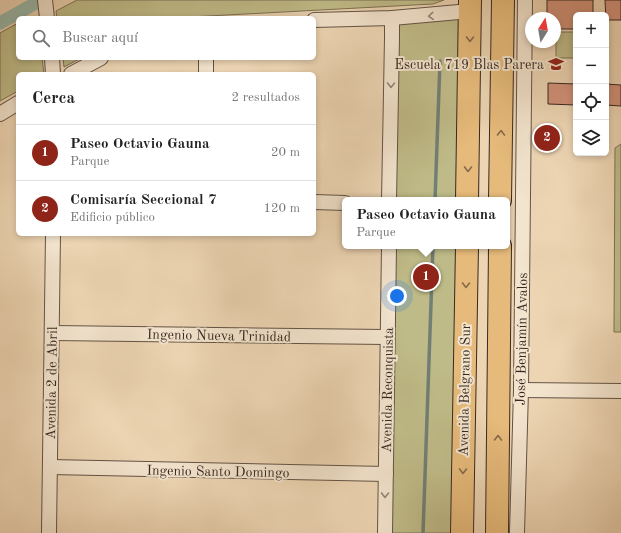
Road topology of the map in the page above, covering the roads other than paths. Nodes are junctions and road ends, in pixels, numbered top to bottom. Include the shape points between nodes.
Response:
1 (45, 0) edge
2 (503, 0) edge
3 (525, 0) edge
4 (470, 6) edge
5 (47, 16) edge
6 (392, 18) junction
7 (316, 20) edge
8 (52, 60) edge
9 (97, 60) edge
10 (206, 60) edge
11 (53, 72) edge
12 (75, 72) edge
13 (206, 72) edge
14 (16, 104) edge
15 (0, 114) edge
16 (389, 197) edge
17 (467, 197) edge
18 (500, 197) edge
19 (316, 202) edge
20 (342, 203) edge
21 (53, 236) edge
22 (388, 249) edge
23 (466, 249) edge
24 (500, 249) edge
25 (52, 333) junction
26 (387, 337) junction
27 (521, 390) junction
28 (621, 391) edge
29 (50, 467) junction
30 (386, 474) junction
31 (49, 533) edge
32 (384, 533) edge
33 (462, 533) edge
34 (497, 533) edge
35 (517, 533) edge

1 - 5 street
18 -> 2 highway
3 - 27 street, José Benjamín Avalos
4 -> 6 street
4 -> 17 highway
6 - 7 street
6 -> 16 street
8 - 11 street
9 - 12 street
10 - 13 street
14 - 15 street
19 - 20 street
21 - 25 street, Avenida 2 de Abril
22 - 26 street, Avenida Reconquista
23 -> 33 highway, Avenida Belgrano Sur
34 -> 24 highway
25 - 26 street, Ingenio Nueva Trinidad
25 - 29 street, Avenida 2 de Abril
26 - 30 street, Avenida Reconquista
27 - 28 street
27 - 35 street, José Benjamín Avalos
29 - 30 street, Ingenio Santo Domingo
29 - 31 street, Avenida 2 de Abril
30 -> 32 street, Avenida Reconquista

